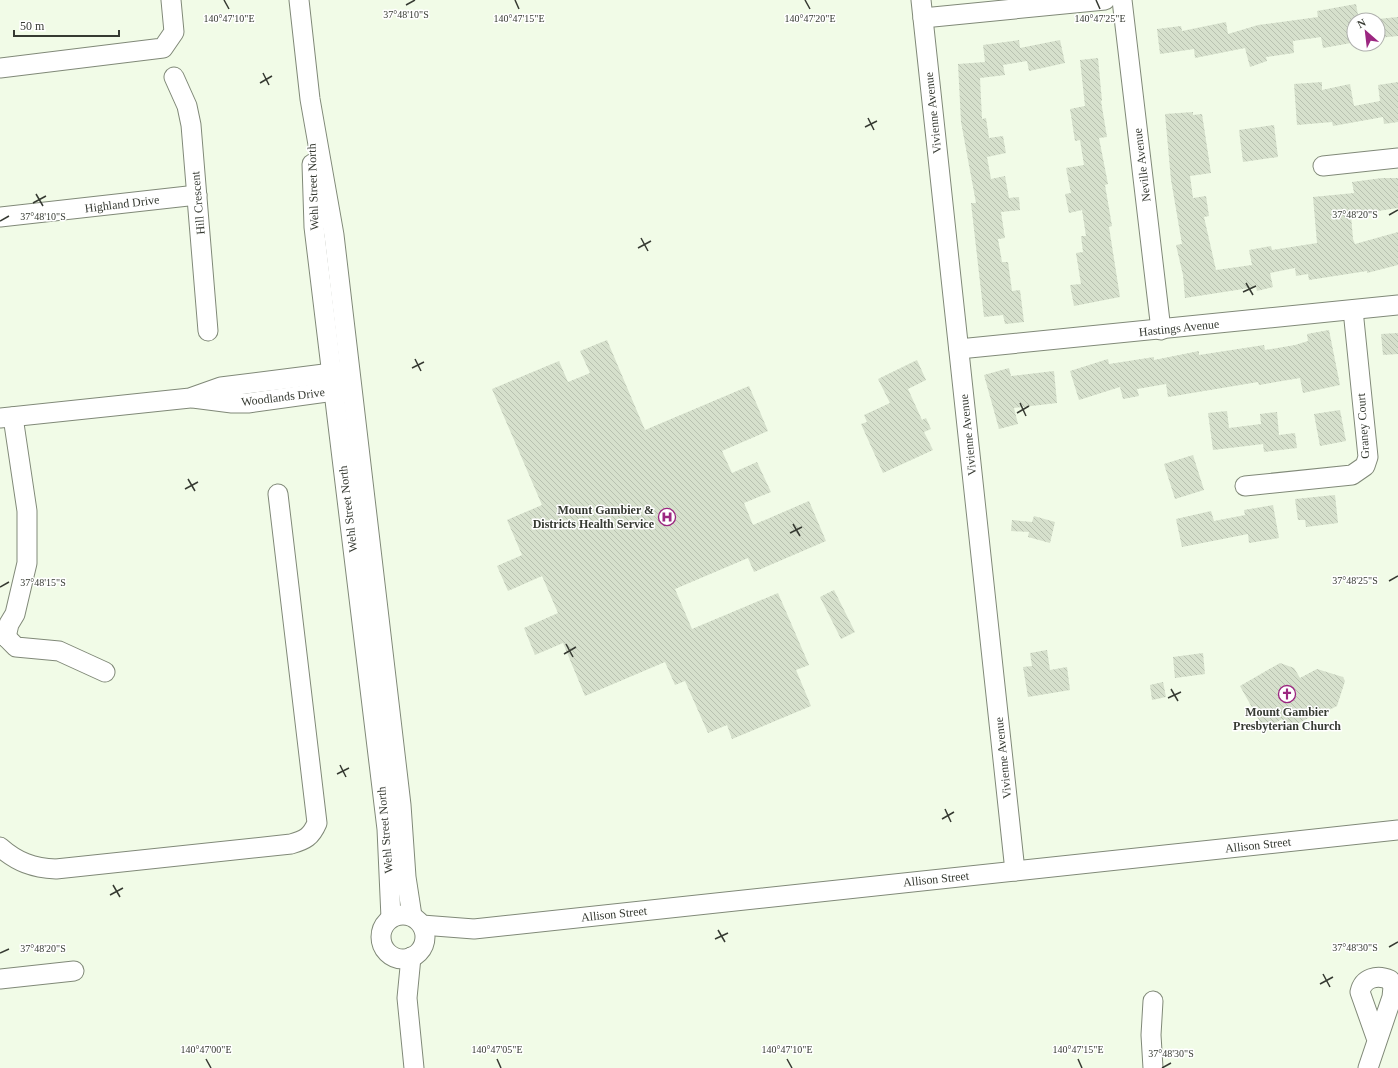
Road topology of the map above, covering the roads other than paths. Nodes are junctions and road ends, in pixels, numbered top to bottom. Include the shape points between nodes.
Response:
1 (171, 0) edge
2 (298, 0) edge
3 (1105, 0) edge
4 (1122, 0) edge
5 (922, 9) edge
6 (0, 68) edge
7 (174, 77) dead end
8 (310, 98) junction
9 (1398, 158) edge
10 (1323, 166) dead end
11 (197, 195) junction
12 (0, 217) edge
13 (1398, 305) edge
14 (1353, 310) junction
15 (1161, 330) junction
16 (208, 331) dead end
17 (959, 349) junction
18 (351, 380) junction
19 (333, 382) junction
20 (6, 417) edge
21 (1245, 486) dead end
22 (278, 494) dead end
23 (3, 634) edge
24 (105, 672) dead end
25 (1398, 830) edge
26 (0, 847) edge
27 (1015, 871) junction
28 (391, 918) junction
29 (417, 921) junction
30 (474, 929) junction
31 (417, 952) junction
32 (391, 955) junction
33 (74, 971) dead end
34 (0, 979) edge
35 (407, 998) junction
36 (1153, 1001) dead end
37 (1377, 1040) dead end
38 (414, 1068) edge
39 (1153, 1068) edge
40 (1368, 1068) edge

1 - 6 street via 174,32 163,48
2 - 8 street, Wehl Street North
3 - 5 street
4 - 15 street, Neville Avenue
5 - 17 street, Vivienne Avenue
7 - 11 street, Hill Crescent via 191,125
8 - 18 street, Wehl Street North via 334,235
8 - 19 street, Wehl Street North via 314,227
9 - 10 street
11 - 12 street, Highland Drive
11 - 16 street, Hill Crescent
13 - 14 street, Hastings Avenue
14 - 15 street, Hastings Avenue
14 - 21 street, Graney Court via 1368,457 1365,466 1352,475
15 - 17 street, Hastings Avenue
17 - 27 street, Vivienne Avenue
18 - 19 street, Woodlands Drive
18 - 29 street, Wehl Street North via 401,805 406,877
19 - 20 street, Woodlands Drive via 221,387 190,398
19 - 28 street, Wehl Street North via 387,829
20 - 23 street via 28,511 27,563 15,614
22 - 26 street via 317,823 313,833 305,840 291,844 56,869 24,864
23 - 24 street via 16,647 59,651
25 - 27 street, Allison Street
27 - 30 street, Allison Street
28 - 29 street via 400,915
28 - 32 street via 385,924 381,939
29 - 30 street, Allison Street
29 - 31 street via 425,932
30 - 31 street, Allison Street
31 - 32 street via 404,959
31 - 35 street
32 - 35 street
33 - 34 street
35 - 38 street
36 - 39 street
37 - 40 street

